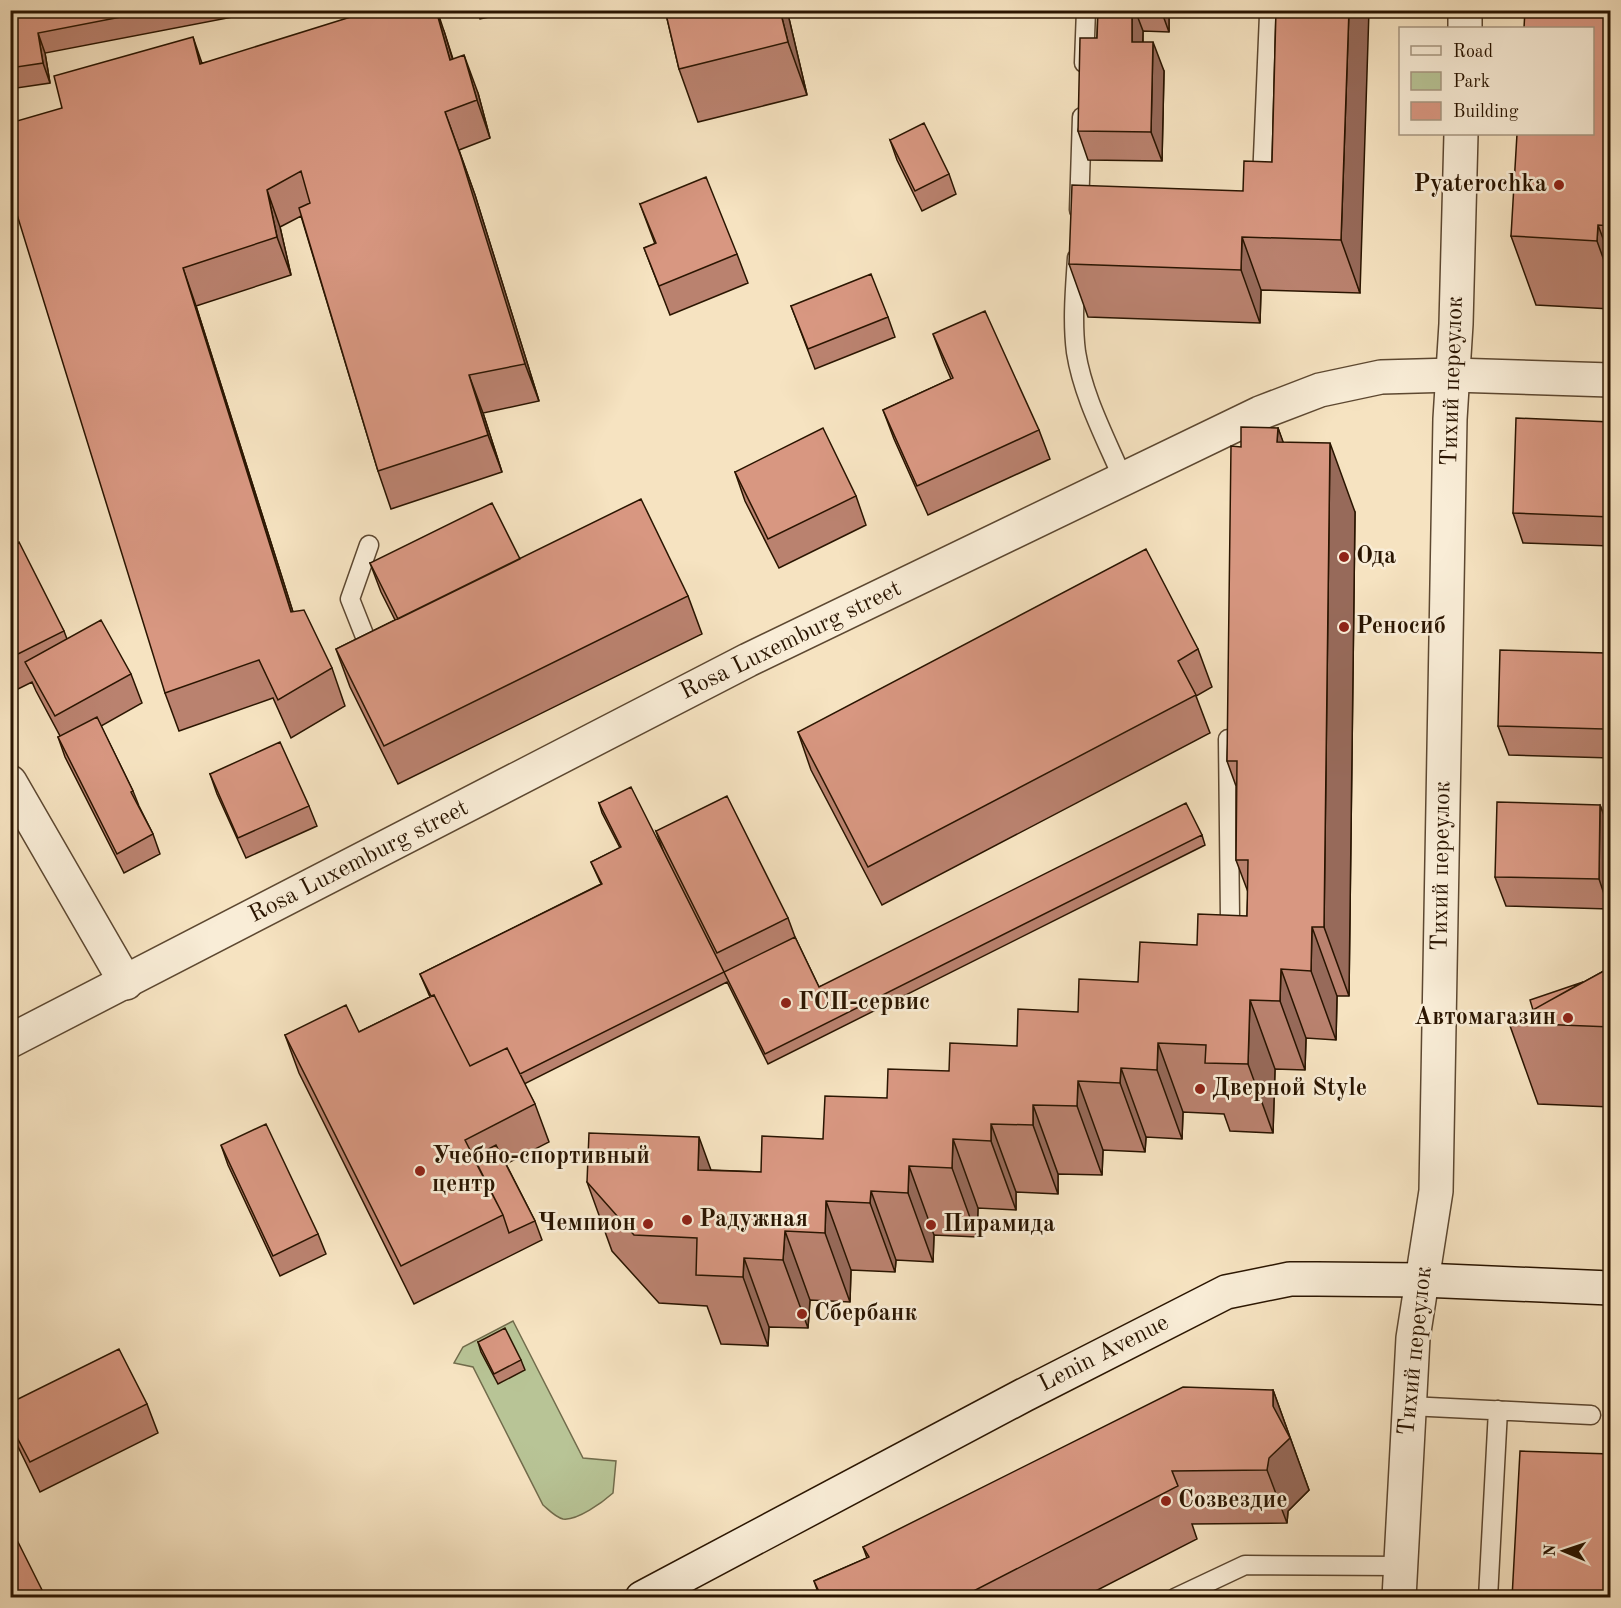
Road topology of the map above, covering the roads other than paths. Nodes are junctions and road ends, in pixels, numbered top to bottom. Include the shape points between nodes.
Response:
1 (1086, 10) edge
2 (1265, 10) edge
3 (1465, 10) edge
4 (1464, 27) edge
5 (1083, 81) edge
6 (1083, 104) edge
7 (1461, 135) edge
8 (1248, 195) edge
9 (1082, 214) edge
10 (1077, 245) edge
11 (1453, 375) junction
12 (1611, 380) edge
13 (1123, 478) junction
14 (369, 545) dead end
15 (371, 652) edge
16 (1228, 719) edge
17 (10, 782) edge
18 (1230, 917) edge
19 (126, 983) junction
20 (10, 1041) edge
21 (1422, 1280) junction
22 (1611, 1288) edge
23 (1409, 1406) junction
24 (1498, 1410) junction
25 (1591, 1414) dead end
26 (1399, 1582) edge
27 (642, 1598) edge
28 (1175, 1598) edge
29 (1488, 1598) edge

1 - 5 lane
2 - 8 lane via 1269,15 1262,180
3 - 4 street
6 - 9 lane
7 - 11 street, Тихий переулок
10 - 13 lane via 1076,352 1088,399
11 - 12 street, Rosa Luxemburg street
11 - 13 street, Rosa Luxemburg street via 1381,377 1320,390 1260,413
11 - 21 street, Тихий переулок via 1436,1191
13 - 19 street, Rosa Luxemburg street via 748,660
14 - 15 lane via 350,599
16 - 18 lane
17 - 19 street
19 - 20 street, Rosa Luxemburg street
21 - 22 street, Lenin Avenue
21 - 23 street, Тихий переулок
21 - 27 street, Lenin Avenue via 1290,1279 1226,1292
23 - 24 lane
23 - 26 street, Тихий переулок
24 - 25 lane
24 - 29 lane
26 - 28 lane via 1245,1565

